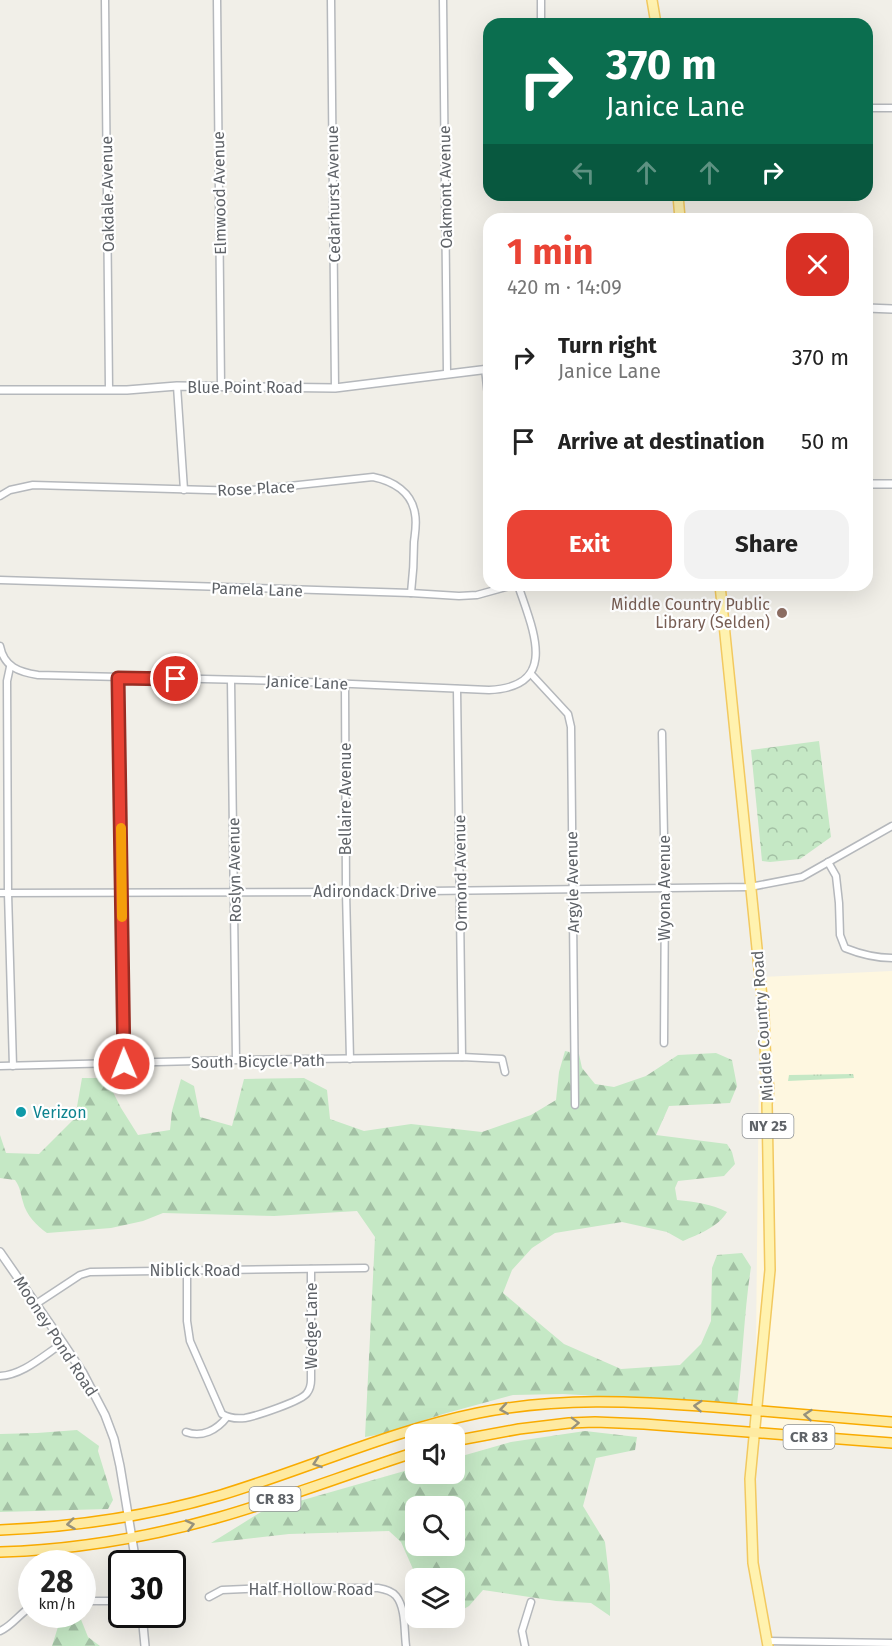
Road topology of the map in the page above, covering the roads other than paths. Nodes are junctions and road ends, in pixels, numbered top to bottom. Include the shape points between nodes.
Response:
1 (105, 0) edge
2 (217, 0) edge
3 (331, 0) edge
4 (442, 0) edge
5 (541, 0) edge
6 (652, 0) edge
7 (541, 18) edge
8 (655, 18) edge
9 (873, 108) edge
10 (892, 108) edge
11 (873, 308) edge
12 (892, 309) edge
13 (483, 370) edge
14 (447, 374) junction
15 (177, 386) junction
16 (221, 386) junction
17 (335, 388) junction
18 (109, 389) junction
19 (0, 390) edge
20 (873, 484) edge
21 (892, 484) edge
22 (184, 490) junction
23 (0, 496) edge
24 (0, 580) edge
25 (491, 591) edge
26 (520, 591) edge
27 (721, 591) edge
28 (411, 593) junction
29 (0, 646) edge
30 (10, 667) junction
31 (531, 674) junction
32 (118, 678) junction
33 (231, 680) junction
34 (345, 684) junction
35 (457, 689) junction
36 (662, 734) dead end
37 (892, 826) edge
38 (828, 862) junction
39 (750, 887) junction
40 (665, 888) junction
41 (572, 889) junction
42 (460, 891) junction
43 (234, 892) junction
44 (345, 892) junction
45 (0, 893) edge
46 (8, 893) junction
47 (121, 894) junction
48 (892, 958) edge
49 (664, 1043) dead end
50 (462, 1057) junction
51 (350, 1059) junction
52 (236, 1060) junction
53 (124, 1064) junction
54 (0, 1066) edge
55 (13, 1066) junction
56 (505, 1072) dead end
57 (575, 1105) dead end
58 (0, 1252) edge
59 (365, 1268) dead end
60 (311, 1269) junction
61 (187, 1270) junction
62 (36, 1304) junction
63 (63, 1343) junction
64 (0, 1376) edge
65 (757, 1411) junction
66 (227, 1417) junction
67 (892, 1422) edge
68 (186, 1432) dead end
69 (755, 1433) junction
70 (465, 1439) edge
71 (892, 1443) edge
72 (405, 1456) edge
73 (129, 1516) junction
74 (0, 1530) edge
75 (133, 1538) junction
76 (134, 1550) edge
77 (0, 1552) edge
78 (209, 1597) dead end
79 (531, 1602) dead end
80 (18, 1616) edge
81 (144, 1628) edge
82 (0, 1631) edge
83 (892, 1643) edge
84 (768, 1644) edge
85 (146, 1646) edge
86 (406, 1646) edge
87 (525, 1646) edge

1 - 18 street, Oakdale Avenue
2 - 16 street, Elmwood Avenue
3 - 17 street, Cedarhurst Avenue
4 - 14 street, Oakmont Avenue
5 - 7 street
6 - 8 main road
9 - 10 street
11 - 12 street
13 - 14 street, Blue Point Road
14 - 17 street, Blue Point Road
15 - 16 street, Blue Point Road
15 - 18 street, Blue Point Road
15 - 22 street
16 - 17 street, Blue Point Road
18 - 19 street, Blue Point Road
20 - 21 street
22 - 23 street, Rose Place via 33,484
22 - 28 street, Rose Place via 243,491 373,477 393,483 410,498 416,514
24 - 28 street, Pamela Lane
25 - 28 street, Pamela Lane via 459,596
26 - 31 street via 536,640 537,656
27 - 39 main road, Middle Country Road / NY 25
29 - 30 street
30 - 32 street, Janice Lane via 38,675
30 - 46 street
31 - 35 street, Janice Lane via 505,690
31 - 41 street, Argyle Avenue via 568,714 571,728
32 - 33 street, Janice Lane
32 - 47 street
33 - 34 street, Janice Lane
33 - 43 street, Roslyn Avenue
34 - 35 street, Janice Lane
34 - 44 street, Bellaire Avenue
35 - 42 street, Ormond Avenue
36 - 40 street, Wyona Avenue
37 - 38 street, Adirondack Drive
38 - 39 street, Adirondack Drive via 802,877
38 - 48 street via 836,876 840,935 845,948
39 - 40 street, Adirondack Drive
39 - 65 main road, Middle Country Road / NY 25 via 769,1088 770,1270
40 - 41 street, Adirondack Drive
40 - 49 street, Wyona Avenue
41 - 42 street, Adirondack Drive
41 - 57 street, Argyle Avenue
42 - 44 street, Adirondack Drive
42 - 50 street, Ormond Avenue
43 - 44 street, Adirondack Drive
43 - 47 street, Adirondack Drive
43 - 52 street, Roslyn Avenue
44 - 51 street, Bellaire Avenue
45 - 46 street, Adirondack Drive
46 - 47 street, Adirondack Drive
46 - 55 street
47 - 53 street
50 - 51 street, South Bicycle Path
50 - 56 street, South Bicycle Path via 502,1059
51 - 52 street, South Bicycle Path
52 - 53 street, South Bicycle Path
53 - 55 street, South Bicycle Path
54 - 55 street, South Bicycle Path
58 - 62 street, Mooney Pond Road
59 - 60 street, Niblick Road
60 - 61 street, Niblick Road
60 - 66 street, Wedge Lane via 308,1393 244,1418
61 - 62 street, Niblick Road via 90,1272
61 - 66 street via 190,1341 222,1414
62 - 63 street, Mooney Pond Road
63 - 64 street via 26,1368
63 - 73 street, Mooney Pond Road via 109,1426
67 -> 65 highway, CR 83
65 - 69 main road, Middle Country Road / NY 25
65 -> 73 highway, CR 83 via 618,1401 560,1402 498,1410 415,1430 220,1495
66 - 68 street via 212,1431
70 -> 69 highway, CR 83 via 519,1428 578,1423
69 - 71 highway, CR 83
69 - 84 main road, Middle Country Road / NY 25 via 750,1479 753,1563
75 -> 72 highway, CR 83 via 223,1516
73 -> 74 highway, CR 83
73 - 75 street, Mooney Pond Road
75 - 76 street, Mooney Pond Road
75 - 77 highway, CR 83
78 - 86 street, Half Hollow Road via 222,1590 378,1588 397,1597
79 - 87 street via 522,1631
80 - 82 street
81 - 85 street
83 - 84 street

